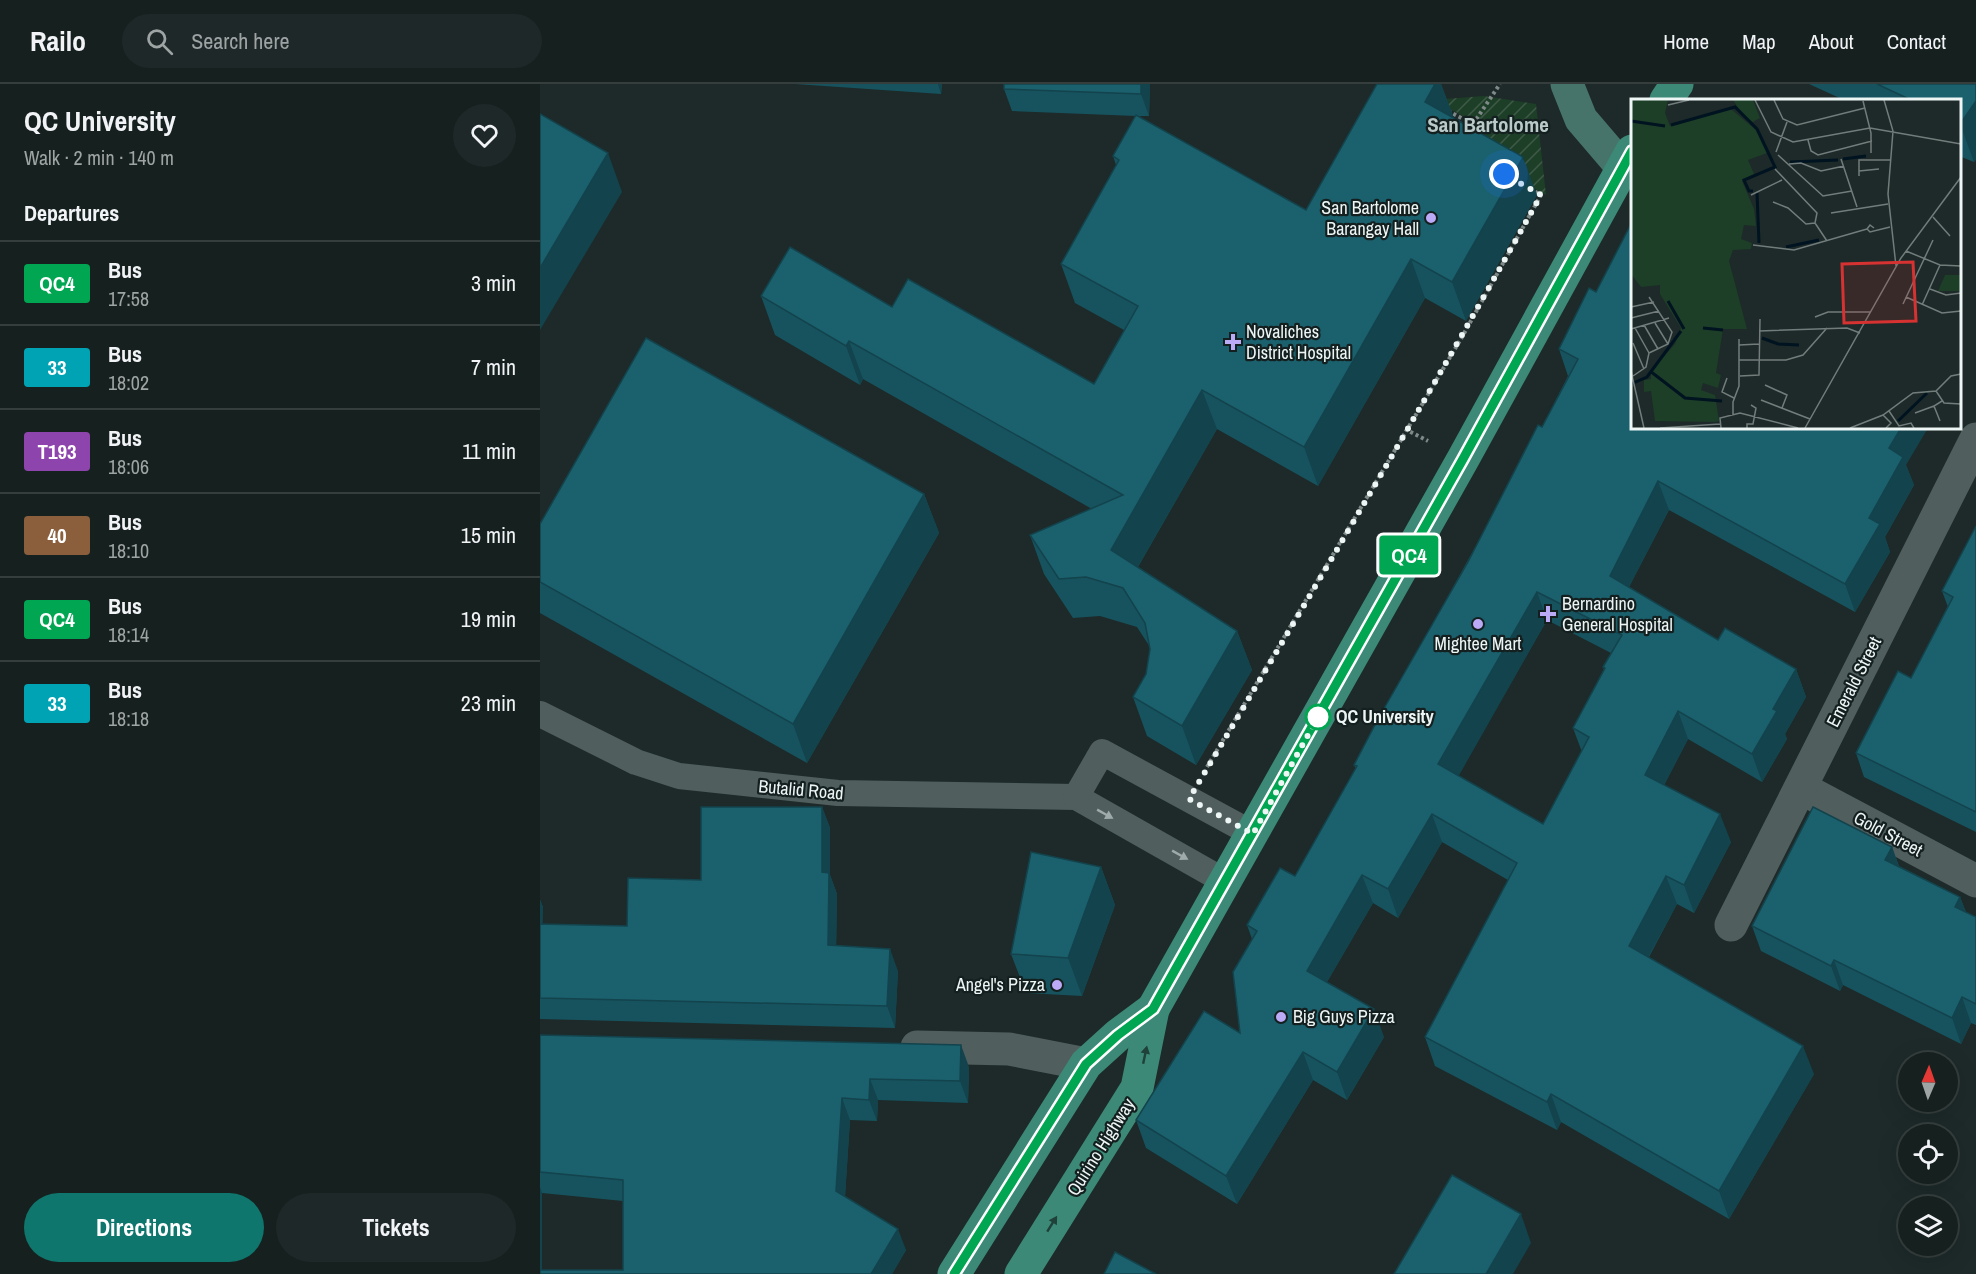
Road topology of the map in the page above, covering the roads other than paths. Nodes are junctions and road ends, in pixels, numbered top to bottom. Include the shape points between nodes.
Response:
1 (1567, 84) edge
2 (1677, 84) edge
3 (1667, 99) edge
4 (1627, 159) edge
5 (1976, 439) edge
6 (540, 714) edge
7 (1801, 788) junction
8 (1076, 797) junction
9 (1253, 834) junction
10 (1976, 880) edge
11 (1226, 882) junction
12 (1731, 926) dead end
13 (1153, 1009) junction
14 (892, 1046) edge
15 (1086, 1064) junction
16 (954, 1274) edge
17 (1021, 1274) edge

1 - 4 street via 1581,119
2 - 3 main road
4 - 9 main road, Quirino Highway
5 - 7 street, Emerald Street
6 - 8 lane, Butalid Road via 636,762 679,776 730,784 838,794
7 - 10 street, Gold Street
7 - 12 street, Emerald Street
8 - 9 lane via 1102,752
8 -> 11 lane, Butalid Road
9 - 11 main road, Quirino Highway
11 - 13 main road, Quirino Highway
13 - 15 main road, Quirino Highway
17 -> 13 main road, Quirino Highway via 1137,1088
14 - 15 street via 1009,1049
15 - 16 main road, Quirino Highway

